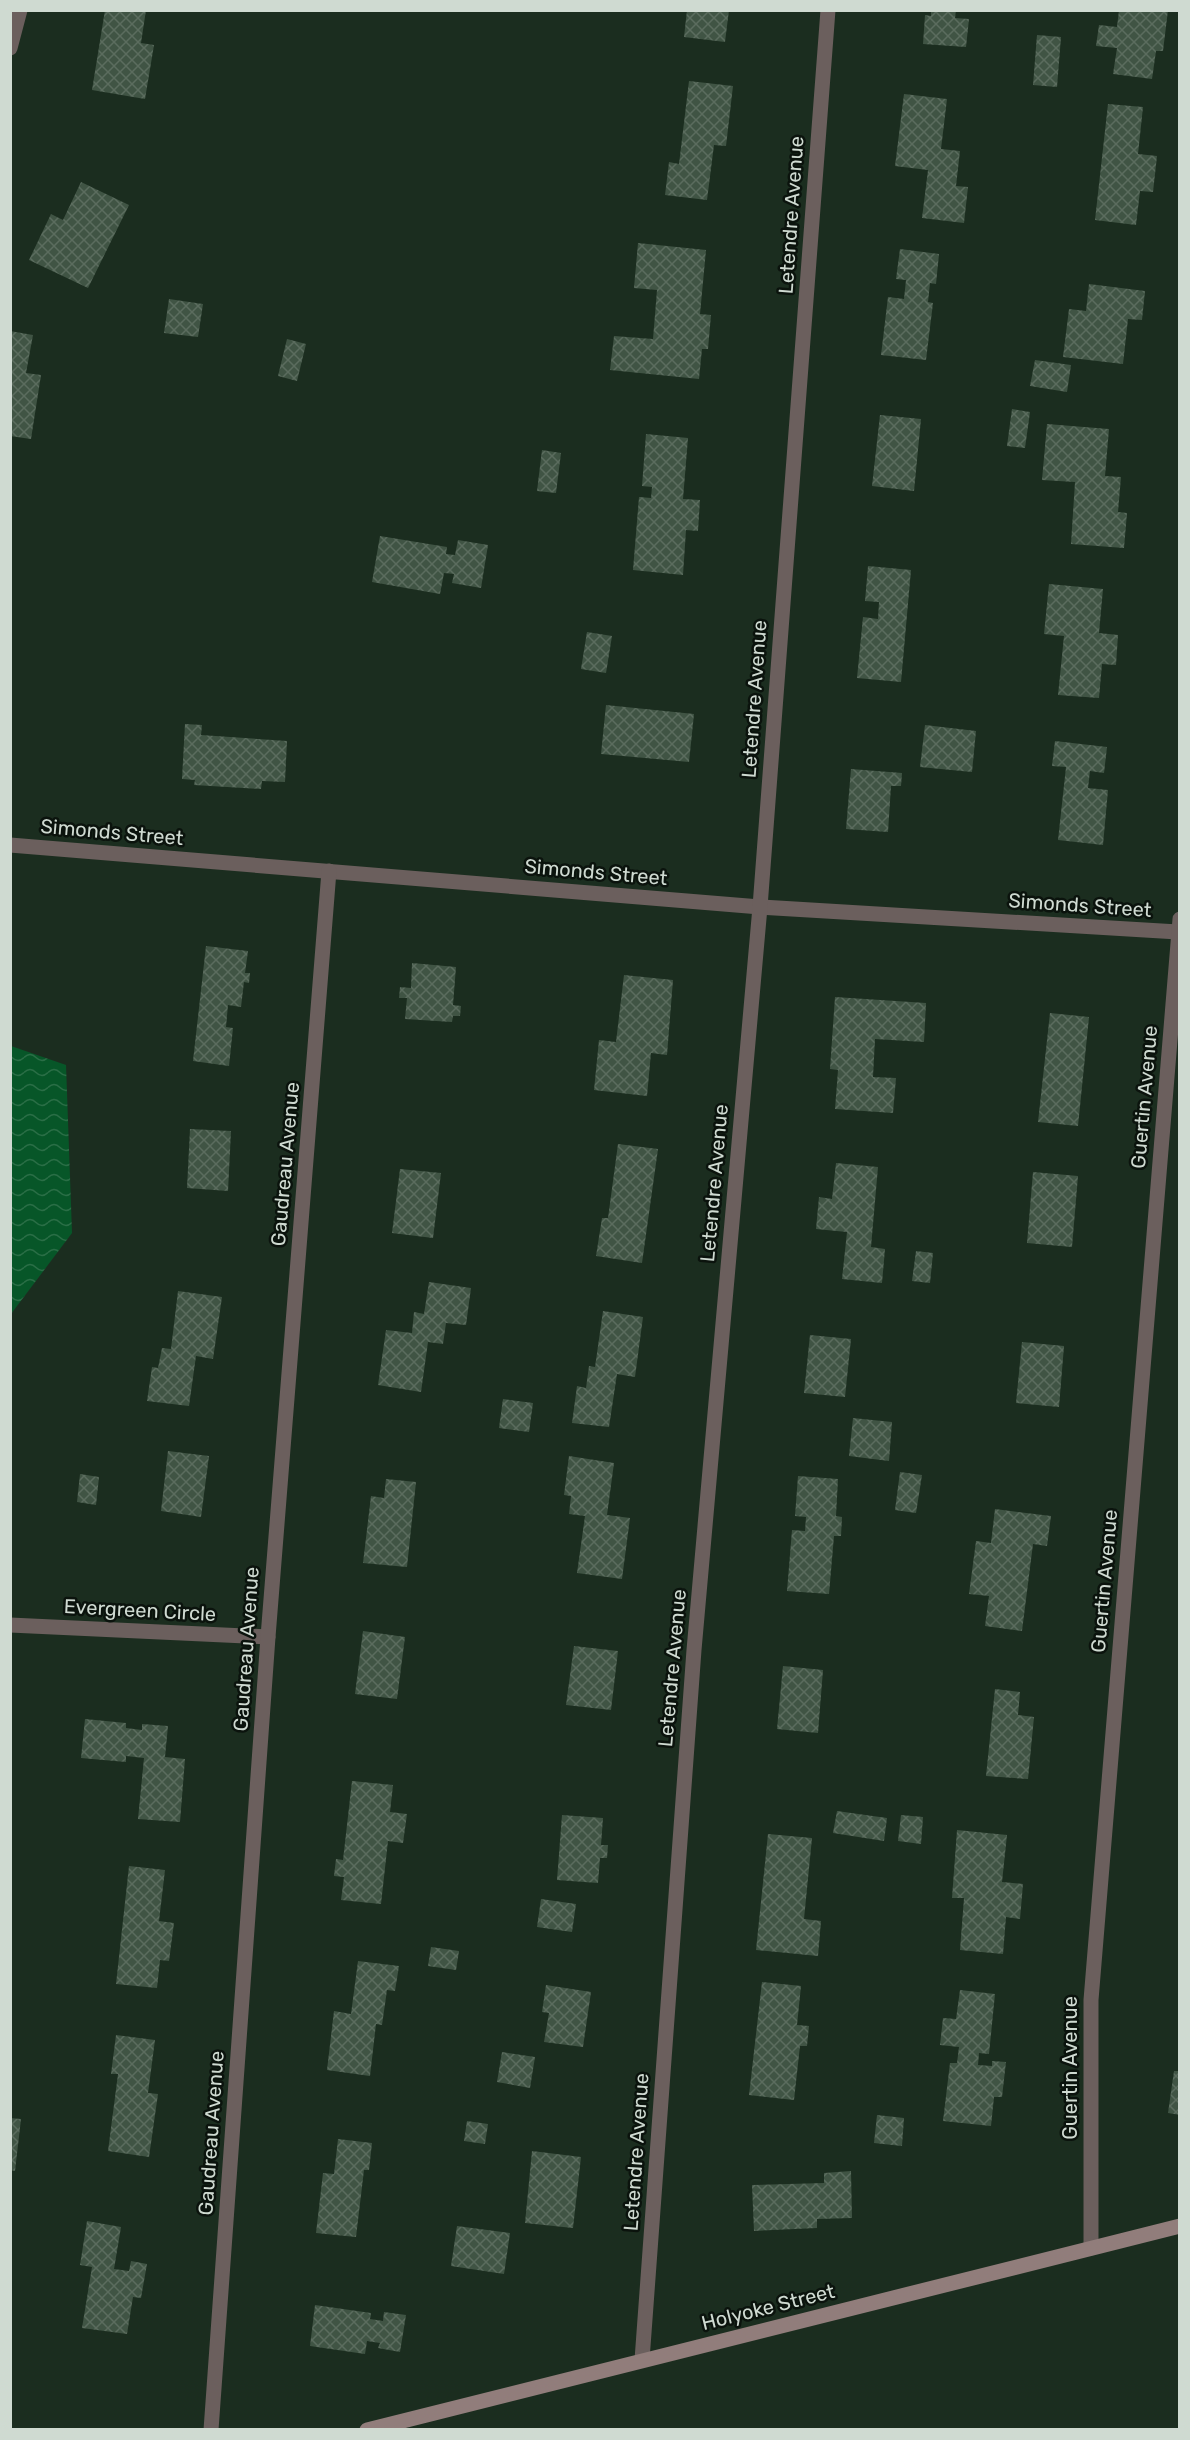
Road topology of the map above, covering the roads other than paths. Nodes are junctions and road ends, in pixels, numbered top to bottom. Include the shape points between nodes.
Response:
1 (20, 10) edge
2 (828, 10) edge
3 (10, 48) edge
4 (10, 845) edge
5 (329, 871) junction
6 (760, 907) junction
7 (1179, 926) edge
8 (10, 1625) edge
9 (268, 1637) junction
10 (1179, 2226) edge
11 (1091, 2248) junction
12 (642, 2360) junction
13 (211, 2430) edge
14 (367, 2430) edge

1 - 3 street
2 - 6 street, Letendre Avenue
4 - 5 street, Simonds Street
5 - 6 street, Simonds Street
5 - 9 street, Gaudreau Avenue
6 - 7 street, Simonds Street
6 - 12 street, Letendre Avenue via 694,1650
7 - 11 street, Guertin Avenue via 1090,2000
8 - 9 street, Evergreen Circle
9 - 13 street, Gaudreau Avenue
10 - 11 main road, Holyoke Street
11 - 12 main road, Holyoke Street
12 - 14 main road, Holyoke Street

